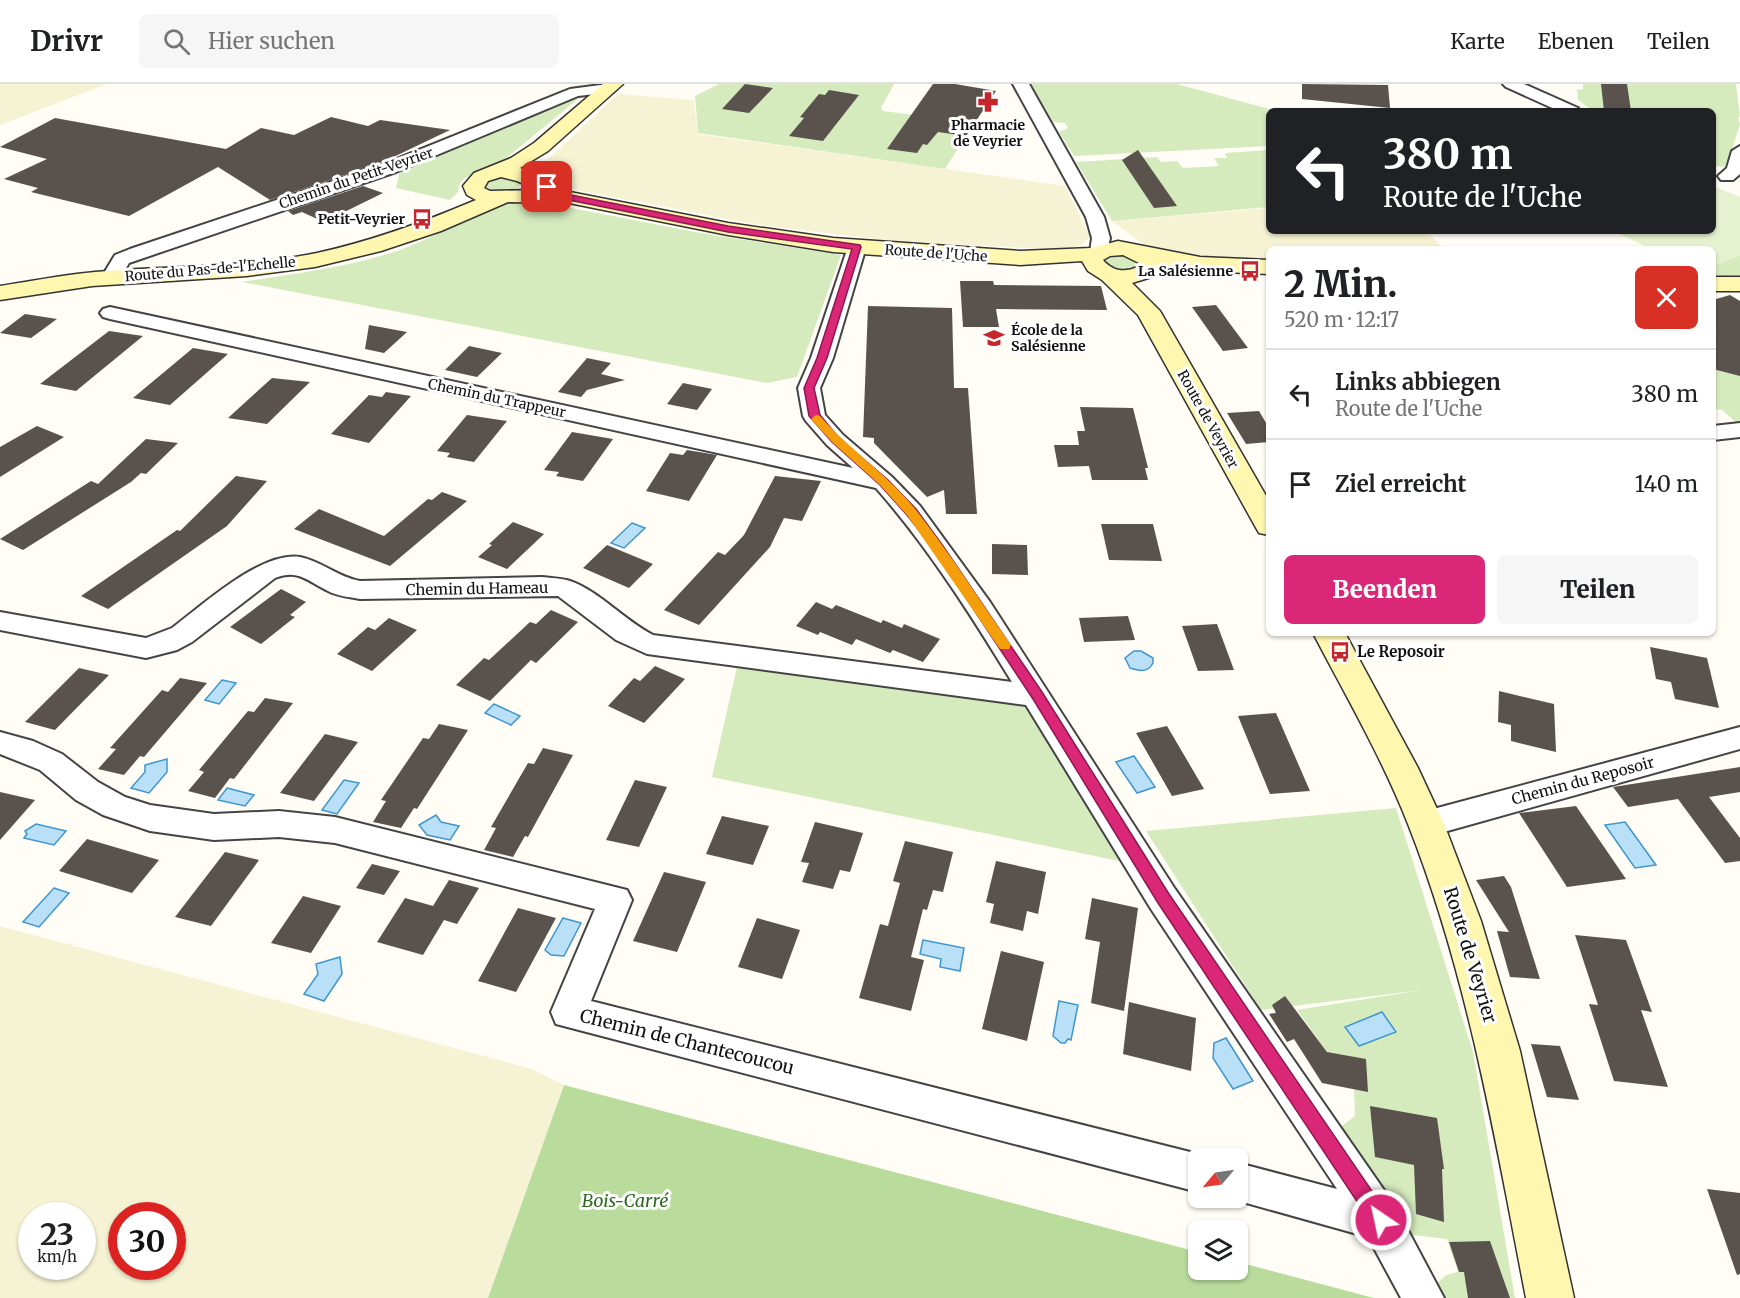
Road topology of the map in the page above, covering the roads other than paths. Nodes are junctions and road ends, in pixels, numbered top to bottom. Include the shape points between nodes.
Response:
1 (1021, 84) edge
2 (1511, 84) edge
3 (611, 86) edge
4 (1570, 91) dead end
5 (1567, 108) edge
6 (542, 147) junction
7 (1740, 151) edge
8 (493, 173) junction
9 (1727, 176) edge
10 (528, 178) junction
11 (472, 189) junction
12 (505, 196) junction
13 (569, 197) junction
14 (1095, 217) junction
15 (416, 231) junction
16 (857, 247) junction
17 (1141, 262) junction
18 (1102, 263) junction
19 (1266, 267) edge
20 (111, 278) junction
21 (1716, 284) edge
22 (1740, 284) edge
23 (0, 293) edge
24 (1148, 311) junction
25 (110, 313) dead end
26 (1740, 430) edge
27 (1716, 434) edge
28 (884, 482) junction
29 (1266, 521) edge
30 (0, 621) edge
31 (1331, 636) edge
32 (1037, 696) junction
33 (1740, 738) edge
34 (0, 743) edge
35 (1426, 824) junction
36 (1188, 1170) edge
37 (1248, 1187) edge
38 (1381, 1220) junction
39 (1423, 1298) edge
40 (1550, 1298) edge

1 - 14 street
2 - 5 street
3 - 6 street
3 - 20 street, Chemin du Petit-Veyrier via 575,92 390,168 137,252 122,260
4 - 5 street
6 - 8 street
6 - 10 street via 527,168
7 - 9 street via 1735,170
8 - 10 street, Route de l'Uche via 516,172
8 - 11 street, Route du Pas-de-l'Echelle via 477,180
10 - 12 street via 528,187
10 - 13 street, Route de l'Uche
11 - 12 street via 482,195
11 - 15 street, Route du Pas-de-l'Echelle via 458,204
12 - 13 street, Route de l'Uche
12 - 15 street, Route du Pas-de-l'Echelle
13 - 16 street, Route de l'Uche via 754,234
14 - 17 street
14 - 18 street
15 - 20 street, Route du Pas-de-l'Echelle via 304,262
16 - 18 street, Route de l'Uche
16 - 28 street via 809,388 810,403 822,426
17 - 18 street, Route de l'Uche via 1111,249
17 - 19 street
17 - 24 street, Route de Veyrier
18 - 24 street, Route de Veyrier
20 - 23 street, Route du Pas-de-l'Echelle
21 - 22 street
24 - 29 street, Route de Veyrier
25 - 28 street, Chemin du Trappeur
26 - 27 street
28 - 32 street via 939,548
30 - 32 street, Chemin du Hameau via 146,648 183,635 266,572 289,565 301,566 339,586 360,590 563,588 647,644
31 - 35 street, Route de Veyrier via 1385,735
32 - 38 street via 1163,899
33 - 35 street, Chemin du Reposoir
34 - 36 street, Chemin de Chantecoucou via 51,762 87,791 114,806 150,818 214,826 279,824 334,830 615,900 569,1012
35 - 40 street, Route de Veyrier via 1462,921 1499,1051
37 - 38 street
38 - 39 street

